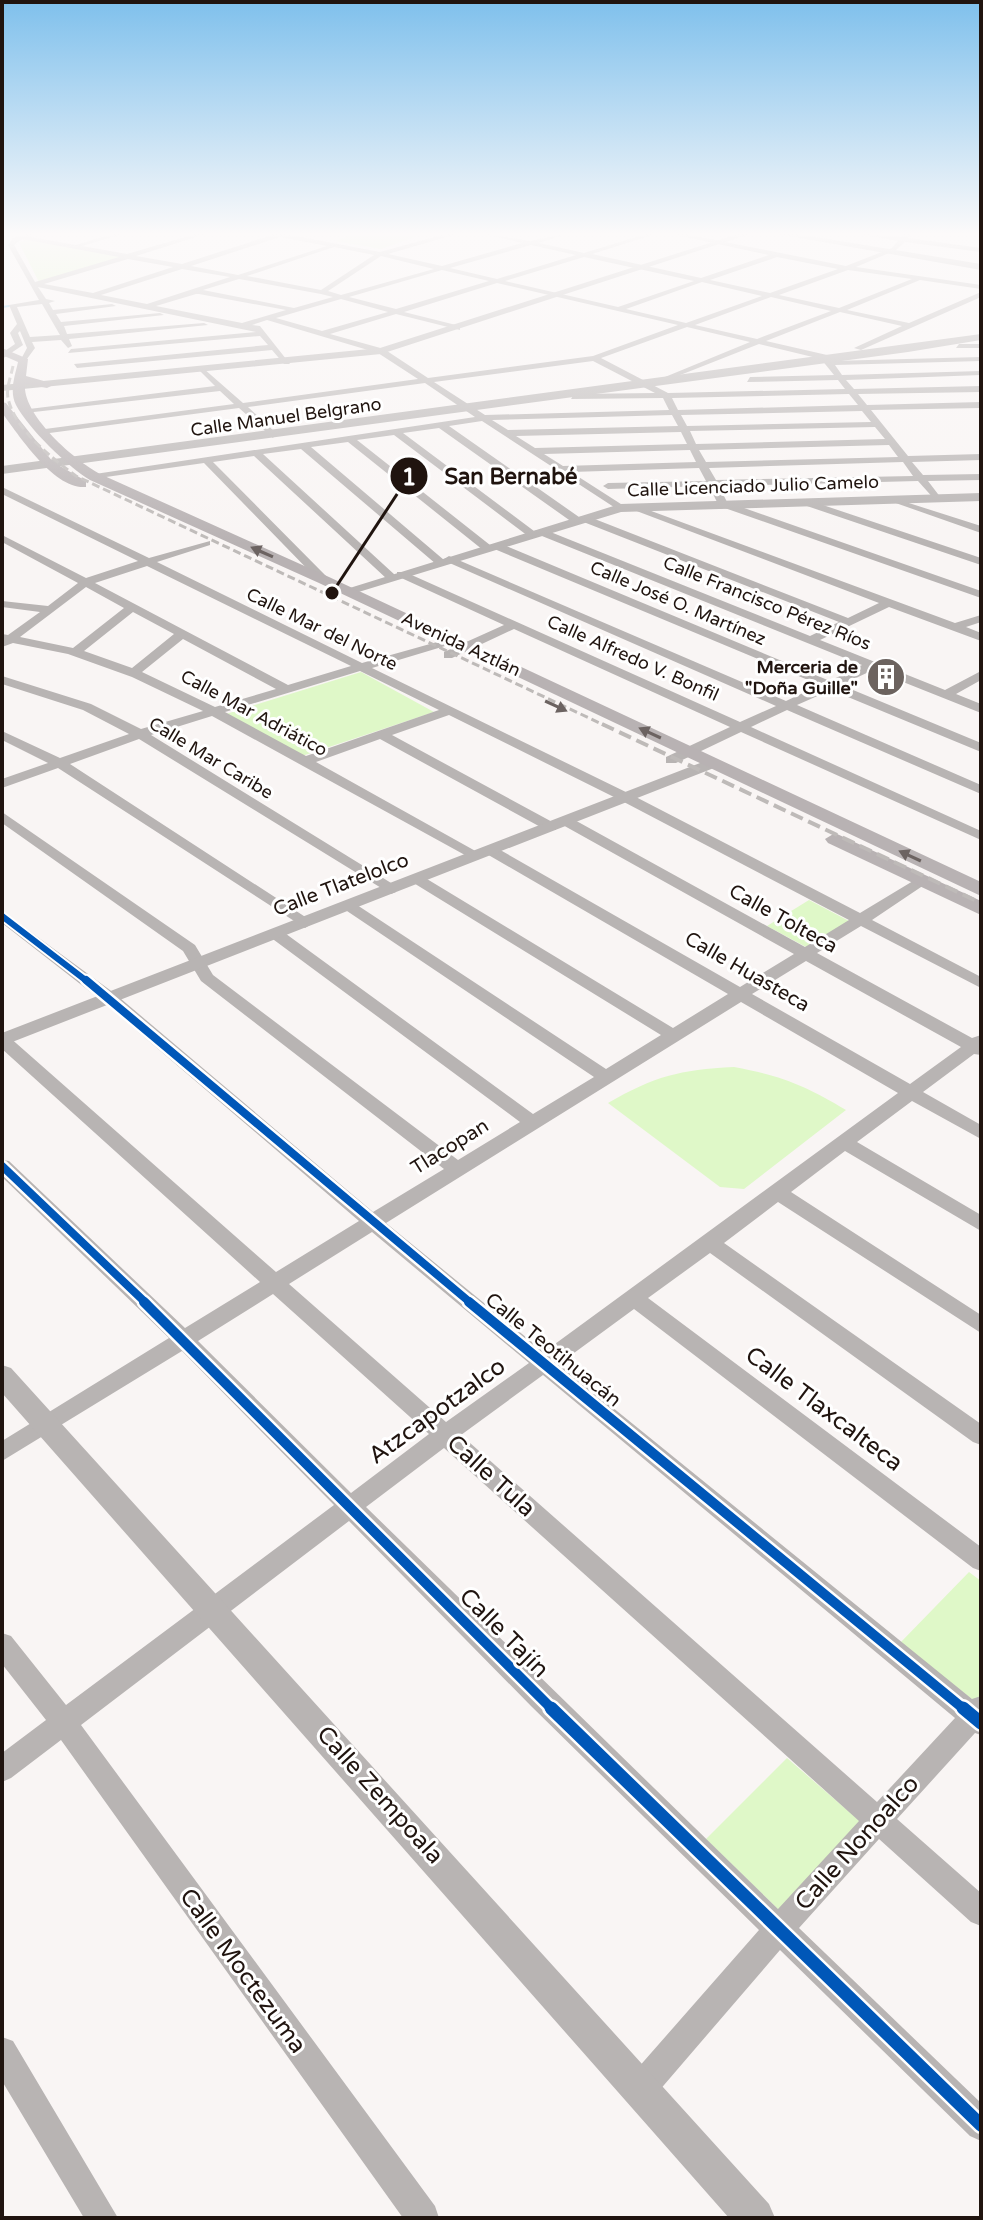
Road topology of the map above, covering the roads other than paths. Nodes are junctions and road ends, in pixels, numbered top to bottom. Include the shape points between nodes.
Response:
1 (16, 337) edge
2 (27, 337) edge
3 (64, 337) junction
4 (68, 337) edge
5 (234, 337) edge
6 (266, 337) edge
7 (329, 337) edge
8 (429, 337) edge
9 (653, 337) edge
10 (738, 337) edge
11 (774, 337) edge
12 (883, 337) edge
13 (28, 340) junction
14 (980, 340) edge
15 (760, 342) junction
16 (593, 346) dead end
17 (959, 346) dead end
18 (274, 347) junction
19 (858, 348) dead end
20 (908, 349) junction
21 (71, 351) junction
22 (381, 351) junction
23 (612, 351) junction
24 (4, 354) edge
25 (594, 358) junction
26 (981, 359) edge
27 (920, 360) junction
28 (829, 361) junction
29 (287, 362) junction
30 (77, 366) junction
31 (203, 370) junction
32 (739, 371) junction
33 (981, 373) edge
34 (932, 374) junction
35 (841, 376) junction
36 (16, 379) edge
37 (668, 379) junction
38 (750, 380) junction
39 (84, 381) junction
40 (428, 381) junction
41 (645, 383) junction
42 (47, 385) joint
43 (221, 388) junction
44 (981, 389) edge
45 (947, 390) junction
46 (851, 391) junction
47 (760, 393) junction
48 (666, 395) junction
49 (573, 396) junction
50 (2, 405) edge
51 (961, 405) junction
52 (981, 405) edge
53 (242, 406) junction
54 (866, 407) junction
55 (468, 408) junction
56 (770, 409) junction
57 (25, 410) junction
58 (676, 411) junction
59 (580, 414) junction
60 (485, 418) junction
61 (879, 424) junction
62 (441, 425) junction
63 (782, 426) junction
64 (683, 428) junction
65 (586, 430) junction
66 (45, 432) junction
67 (396, 432) junction
68 (507, 433) junction
69 (273, 435) junction
70 (350, 439) junction
71 (893, 442) junction
72 (791, 443) junction
73 (304, 446) junction
74 (694, 446) junction
75 (593, 449) junction
76 (536, 451) junction
77 (255, 452) junction
78 (981, 457) edge
79 (906, 459) junction
80 (206, 460) junction
81 (804, 462) junction
82 (71, 463) junction
83 (704, 464) junction
84 (49, 465) junction
85 (600, 467) junction
86 (562, 469) junction
87 (2, 470) edge
88 (95, 477) junction
89 (981, 477) edge
90 (921, 479) junction
91 (818, 482) junction
92 (714, 484) junction
93 (2, 490) edge
94 (606, 491) junction
95 (980, 497) edge
96 (936, 498) junction
97 (894, 499) junction
98 (831, 500) junction
99 (805, 502) junction
100 (723, 504) junction
101 (625, 508) junction
102 (580, 519) junction
103 (981, 530) edge
104 (536, 532) junction
105 (2, 538) edge
106 (206, 543) junction
107 (491, 547) junction
108 (445, 561) junction
109 (147, 562) junction
110 (981, 562) edge
111 (396, 576) junction
112 (324, 580) junction
113 (86, 582) junction
114 (347, 591) junction
115 (981, 595) edge
116 (890, 602) junction
117 (2, 604) edge
118 (132, 607) junction
119 (48, 609) junction
120 (981, 618) edge
121 (849, 622) junction
122 (514, 625) junction
123 (955, 627) junction
124 (183, 633) junction
125 (981, 637) edge
126 (811, 640) junction
127 (5, 641) edge
128 (430, 647) junction
129 (455, 648) junction
130 (74, 653) junction
131 (873, 665) junction
132 (359, 668) junction
133 (136, 671) junction
134 (981, 675) edge
135 (2, 680) edge
136 (829, 685) junction
137 (288, 690) junction
138 (946, 695) junction
139 (786, 705) junction
140 (981, 709) edge
141 (449, 711) junction
142 (216, 712) junction
143 (741, 726) junction
144 (140, 734) junction
145 (2, 735) edge
146 (382, 735) junction
147 (981, 748) edge
148 (689, 751) junction
149 (671, 760) junction
150 (305, 761) junction
151 (59, 763) junction
152 (704, 767) junction
153 (2, 784) edge
154 (981, 790) edge
155 (627, 798) junction
156 (2, 816) edge
157 (559, 824) junction
158 (981, 836) edge
159 (482, 853) junction
160 (417, 879) junction
161 (923, 881) junction
162 (391, 889) junction
163 (981, 890) edge
164 (349, 906) junction
165 (981, 909) edge
166 (2, 916) edge
167 (860, 920) junction
168 (305, 923) junction
169 (276, 934) junction
170 (804, 954) junction
171 (197, 962) junction
172 (981, 983) edge
173 (741, 994) junction
174 (108, 997) junction
175 (673, 1035) junction
176 (2, 1040) edge
177 (978, 1045) edge
178 (606, 1077) junction
179 (911, 1094) junction
180 (532, 1122) junction
181 (981, 1133) edge
182 (844, 1142) junction
183 (2, 1166) edge
184 (456, 1168) junction
185 (778, 1193) junction
186 (373, 1223) junction
187 (981, 1224) edge
188 (710, 1243) junction
189 (273, 1282) junction
190 (635, 1299) junction
191 (981, 1325) edge
192 (183, 1339) junction
193 (545, 1365) junction
194 (2, 1375) edge
195 (47, 1425) junction
196 (445, 1435) junction
197 (981, 1436) edge
198 (2, 1452) edge
199 (348, 1508) junction
200 (981, 1561) edge
201 (213, 1608) junction
202 (2, 1644) edge
203 (979, 1716) edge
204 (64, 1723) junction
205 (2, 1769) edge
206 (879, 1819) junction
207 (981, 1912) edge
208 (780, 1928) junction
209 (2, 2052) edge
210 (641, 2088) junction
211 (981, 2125) edge
212 (102, 2218) edge
213 (423, 2218) edge
214 (755, 2218) edge

1 - 24 street via 19,345
2 - 13 street
3 - 4 street
3 - 13 street
3 - 21 street
5 - 21 street
6 - 18 street
7 - 22 street
8 - 22 street
9 - 23 street
10 - 15 street
11 - 15 street
12 - 19 street
13 - 36 street via 30,354
14 - 17 street
14 - 20 street, Calle Manuel Belgrano
15 - 28 street
15 - 37 street
16 - 23 street
18 - 29 street
18 - 30 street
20 - 27 street
20 - 28 street, Calle Manuel Belgrano
21 - 30 street
22 - 29 street
22 - 40 street
23 - 25 street
24 - 36 main road
25 - 40 street
25 - 41 street
26 - 27 street
27 - 28 street
27 - 34 street
28 - 32 street, Calle Manuel Belgrano
28 - 35 street
29 - 31 street
30 - 39 street
31 - 39 street
31 - 43 street
32 - 37 street, Calle Manuel Belgrano
32 - 38 street
33 - 34 street
34 - 35 street
34 - 45 street
35 - 38 street
35 - 46 street
36 - 42 main road
36 - 57 main road, Avenida Aztlán
37 - 41 street, Calle Manuel Belgrano
38 - 47 street
39 - 42 street
40 - 53 street
40 - 55 street
41 - 48 street
41 - 49 street, Calle Manuel Belgrano
43 - 53 street
43 - 57 street
44 - 45 street
45 - 46 street
45 - 51 street
46 - 47 street
46 - 54 street
47 - 48 street
47 - 56 street
48 - 49 street
48 - 58 street
49 - 55 street, Calle Manuel Belgrano
49 - 59 street
50 - 84 main road, Avenida Aztlán
51 - 52 street
51 - 54 street
53 - 66 street
53 - 69 street
54 - 56 street
54 - 61 street
55 - 60 street
55 - 69 street, Calle Manuel Belgrano
56 - 58 street
56 - 63 street
57 - 66 main road, Avenida Aztlán
58 - 59 street
58 - 64 street
59 - 60 street
59 - 65 street
60 - 62 street
60 - 68 street
61 - 63 street
61 - 71 street
62 - 67 street
62 - 102 street
63 - 64 street
63 - 72 street
64 - 65 street
64 - 74 street
65 - 68 street
65 - 75 street
66 - 82 main road, Avenida Aztlán
67 - 70 street
67 - 104 street, Calle Francisco Pérez Ríos
68 - 76 street
69 - 82 street, Calle Manuel Belgrano
70 - 73 street
70 - 107 street, Calle José O. Martínez
71 - 72 street
71 - 79 street
72 - 74 street
72 - 81 street
73 - 77 street
73 - 108 street
74 - 75 street
74 - 83 street
75 - 76 street
75 - 85 street
76 - 86 street
77 - 80 street
77 - 111 street, Calle Alfredo V. Bonfil
78 - 79 street
79 - 81 street
79 - 90 street
80 - 88 street
80 - 112 street
81 - 83 street
81 - 91 street
82 - 84 street, Calle Manuel Belgrano
82 - 88 main road, Avenida Aztlán
83 - 85 street
83 - 92 street
84 - 87 street, Calle Manuel Belgrano
84 - 106 main road, Avenida Aztlán
85 - 86 street
85 - 94 street
86 - 94 street
112 -> 88 main road, Avenida Aztlán
89 - 90 street
90 - 91 street
90 - 96 street
91 - 92 street
91 - 98 street
92 - 94 street
92 - 100 street
93 - 109 street, Calle Mar del Norte
94 - 101 street
95 - 96 street, Calle Licenciado Julio Camelo
96 - 97 street, Calle Licenciado Julio Camelo
97 - 98 street, Calle Licenciado Julio Camelo
97 - 103 street
98 - 99 street, Calle Licenciado Julio Camelo
99 - 100 street, Calle Licenciado Julio Camelo
99 - 110 street
100 - 101 street, Calle Licenciado Julio Camelo
100 - 115 street
101 - 102 street, Calle Licenciado Julio Camelo
101 - 116 street
102 - 104 street, Calle Licenciado Julio Camelo
102 - 121 street
104 - 107 street, Calle Licenciado Julio Camelo
104 - 126 street, Calle Francisco Pérez Ríos
105 - 113 street
106 - 109 street
106 - 128 main road, Avenida Aztlán
107 - 108 street, Calle Licenciado Julio Camelo
107 - 136 street, Calle José O. Martínez
108 - 111 street, Calle Licenciado Julio Camelo
108 - 139 street
109 - 113 street
109 - 132 street, Calle Mar del Norte
111 - 114 street, Calle Licenciado Julio Camelo
111 - 122 street, Calle Alfredo V. Bonfil
112 - 114 main road, Avenida Aztlán
113 - 118 street
113 - 119 street
114 - 129 main road, Avenida Aztlán
116 - 121 street
116 - 123 street
117 - 119 street
118 - 124 street
118 - 130 street
119 - 127 street
120 - 123 street
121 - 126 street
122 - 129 street
122 - 143 street, Calle Alfredo V. Bonfil
123 - 125 street
124 - 133 street
124 - 137 street
126 - 131 street, Calle Francisco Pérez Ríos
127 - 130 street, Calle Mar Adriático
128 - 129 main road, Avenida Aztlán
128 - 132 street
148 -> 129 main road, Avenida Aztlán
129 -> 149 main road, Avenida Aztlán
130 - 133 street, Calle Mar Adriático
131 - 136 street
131 - 138 street, Calle Francisco Pérez Ríos
132 - 137 street
132 - 141 street, Calle Mar del Norte
133 - 142 street, Calle Mar Adriático
134 - 138 street
135 - 144 street, Calle Mar Caribe via 87,707
136 - 139 street
136 - 147 street, Calle José O. Martínez
137 - 142 street
138 - 140 street, Calle Francisco Pérez Ríos
139 - 143 street
139 - 154 street
141 - 146 street
141 - 155 street, Calle Mar del Norte
142 - 144 street
142 - 150 street, Calle Mar Adriático
143 - 148 street
143 - 158 street, Calle Alfredo V. Bonfil
144 - 151 street
144 - 162 street, Calle Mar Caribe
145 - 151 street
146 - 150 street
146 - 157 street, Calle Tolteca
148 - 149 street
148 - 152 main road, Avenida Aztlán
149 - 152 main road, Avenida Aztlán
150 - 159 street, Calle Mar Adriático
151 - 153 street
151 - 168 street
152 - 155 street, Calle Tlatelolco
152 - 161 main road, Avenida Aztlán
163 -> 152 main road, Avenida Aztlán
155 - 157 street, Calle Tlatelolco
155 - 167 street, Calle Mar del Norte
156 - 171 street via 189,948
157 - 159 street, Calle Tlatelolco
157 - 170 street, Calle Tolteca
159 - 160 street, Calle Tlatelolco
159 - 173 street, Calle Huasteca
160 - 162 street, Calle Tlatelolco
160 - 175 street
161 - 165 main road, Avenida Aztlán
161 - 167 street, Tlacopan
162 - 164 street, Calle Tlatelolco
164 - 168 street, Calle Tlatelolco
164 - 178 street
166 - 174 street, Calle Teotihuacán
167 - 170 street, Tlacopan
167 - 172 street, Calle Mar del Norte
168 - 169 street, Calle Tlatelolco
169 - 171 street, Calle Tlatelolco
169 - 180 street
170 - 173 street, Tlacopan
170 - 177 street, Calle Tolteca
171 - 174 street, Calle Tlatelolco
171 - 184 street via 207,978
173 - 175 street, Tlacopan
173 - 179 street, Calle Huasteca
174 - 176 street, Calle Tlatelolco
174 - 186 street, Calle Teotihuacán
175 - 178 street, Tlacopan
176 - 189 street, Calle Tula
177 - 179 street, Atzcapotzalco
178 - 180 street, Tlacopan
179 - 181 street, Calle Huasteca
179 - 182 street, Atzcapotzalco
180 - 184 street, Tlacopan
182 - 185 street, Atzcapotzalco
182 - 187 street
183 - 192 street, Calle Tajín
184 - 186 street, Tlacopan
185 - 188 street, Atzcapotzalco
185 - 191 street
186 - 189 street, Tlacopan
186 - 193 street, Calle Teotihuacán
188 - 190 street, Atzcapotzalco
188 - 197 street
189 - 192 street, Tlacopan
189 - 196 street, Calle Tula
190 - 193 street, Atzcapotzalco
190 - 200 street, Calle Tlaxcalteca
192 - 195 street, Tlacopan
192 - 199 street, Calle Tajín
193 - 196 street, Atzcapotzalco
193 - 203 street, Calle Teotihuacán
194 - 195 street, Calle Zempoala
195 - 198 street, Tlacopan
195 - 201 street, Calle Zempoala
196 - 199 street, Atzcapotzalco
196 - 206 street, Calle Tula
199 - 201 street, Atzcapotzalco
199 - 208 street, Calle Tajín
201 - 204 street, Atzcapotzalco
201 - 210 street, Calle Zempoala
202 - 204 street, Calle Moctezuma
203 - 206 street, Calle Nonoalco
204 - 205 street, Atzcapotzalco
204 - 213 street, Calle Moctezuma
206 - 207 street, Calle Tula
206 - 208 street, Calle Nonoalco
208 - 210 street, Calle Nonoalco
208 - 211 street, Calle Tajín
209 - 212 street
210 - 214 street, Calle Zempoala

